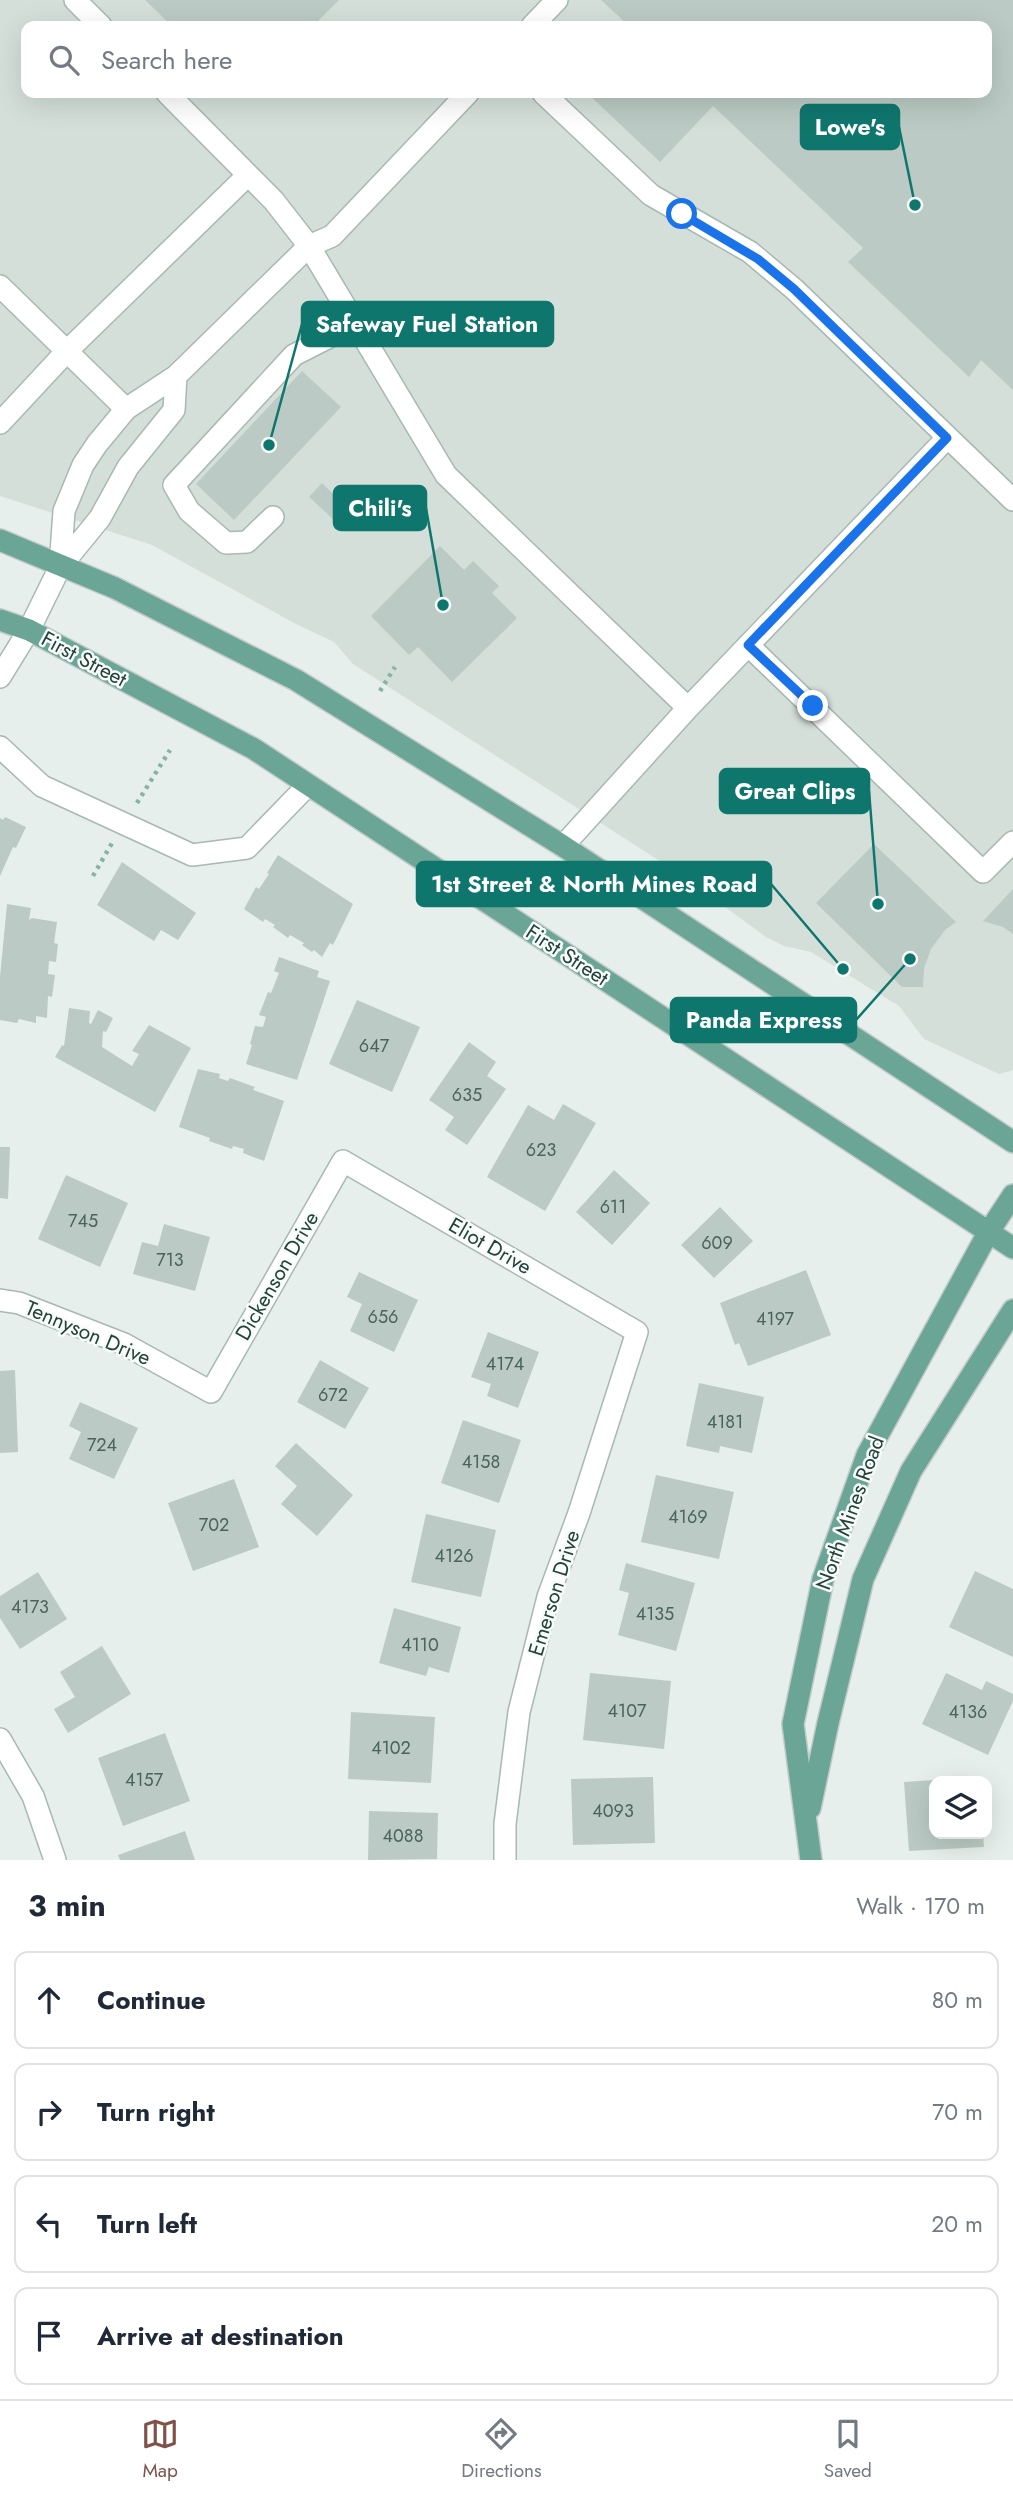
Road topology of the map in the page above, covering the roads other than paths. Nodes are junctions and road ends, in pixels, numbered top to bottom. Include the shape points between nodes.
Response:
1 (75, 0) edge
2 (557, 0) edge
3 (96, 21) edge
4 (537, 21) edge
5 (172, 98) edge
6 (463, 98) edge
7 (548, 98) edge
8 (248, 175) junction
9 (309, 246) junction
10 (0, 286) edge
11 (355, 324) junction
12 (67, 351) junction
13 (176, 376) junction
14 (126, 409) junction
15 (0, 423) edge
16 (947, 438) junction
17 (1013, 500) edge
18 (273, 517) dead end
19 (0, 540) edge
20 (60, 567) junction
21 (0, 620) edge
22 (29, 631) junction
23 (748, 645) junction
24 (0, 677) edge
25 (688, 708) junction
26 (0, 747) edge
27 (308, 785) junction
28 (1013, 842) edge
29 (563, 846) junction
30 (1013, 1142) edge
31 (343, 1161) joint
32 (1013, 1195) edge
33 (988, 1233) junction
34 (1013, 1248) edge
35 (0, 1300) edge
36 (1013, 1310) edge
37 (637, 1332) joint
38 (211, 1392) joint
39 (0, 1739) edge
40 (807, 1821) junction
41 (55, 1860) edge
42 (505, 1860) edge
43 (811, 1860) edge

1 - 3 street
2 - 4 street
5 - 8 street
6 - 9 street via 332,236
7 - 16 street via 651,195 750,252
8 - 9 street
8 - 12 street
9 - 11 street
9 - 13 street
10 - 12 street
11 - 18 street via 294,355 174,485 189,511 226,543 247,542
11 - 25 street via 446,475
12 - 14 street
12 - 15 street
13 - 14 street
13 - 20 street via 174,410 128,467 100,518
14 - 20 street via 83,465 64,512
16 - 17 street
16 - 23 street
19 - 20 main road
20 - 22 street
20 - 29 main road via 115,588 296,680
21 - 22 main road, First Street
22 - 24 street
22 - 27 main road, First Street via 254,749
23 - 25 street
23 - 28 street via 983,872
25 - 29 street
26 - 27 street via 42,786 192,855 247,848
27 - 33 main road, First Street
29 - 30 main road
31 - 37 street, Eliot Drive
31 - 38 street, Dickenson Drive
32 - 33 main road, North Mines Road
33 - 34 main road, First Street
33 - 40 main road, North Mines Road via 867,1455 823,1579 793,1724
35 - 38 street, Tennyson Drive via 124,1343
36 - 40 main road, North Mines Road via 911,1471 863,1579
37 - 42 street, Emerson Drive via 545,1610 519,1712
39 - 41 street via 33,1796
40 - 43 main road, North Mines Road

